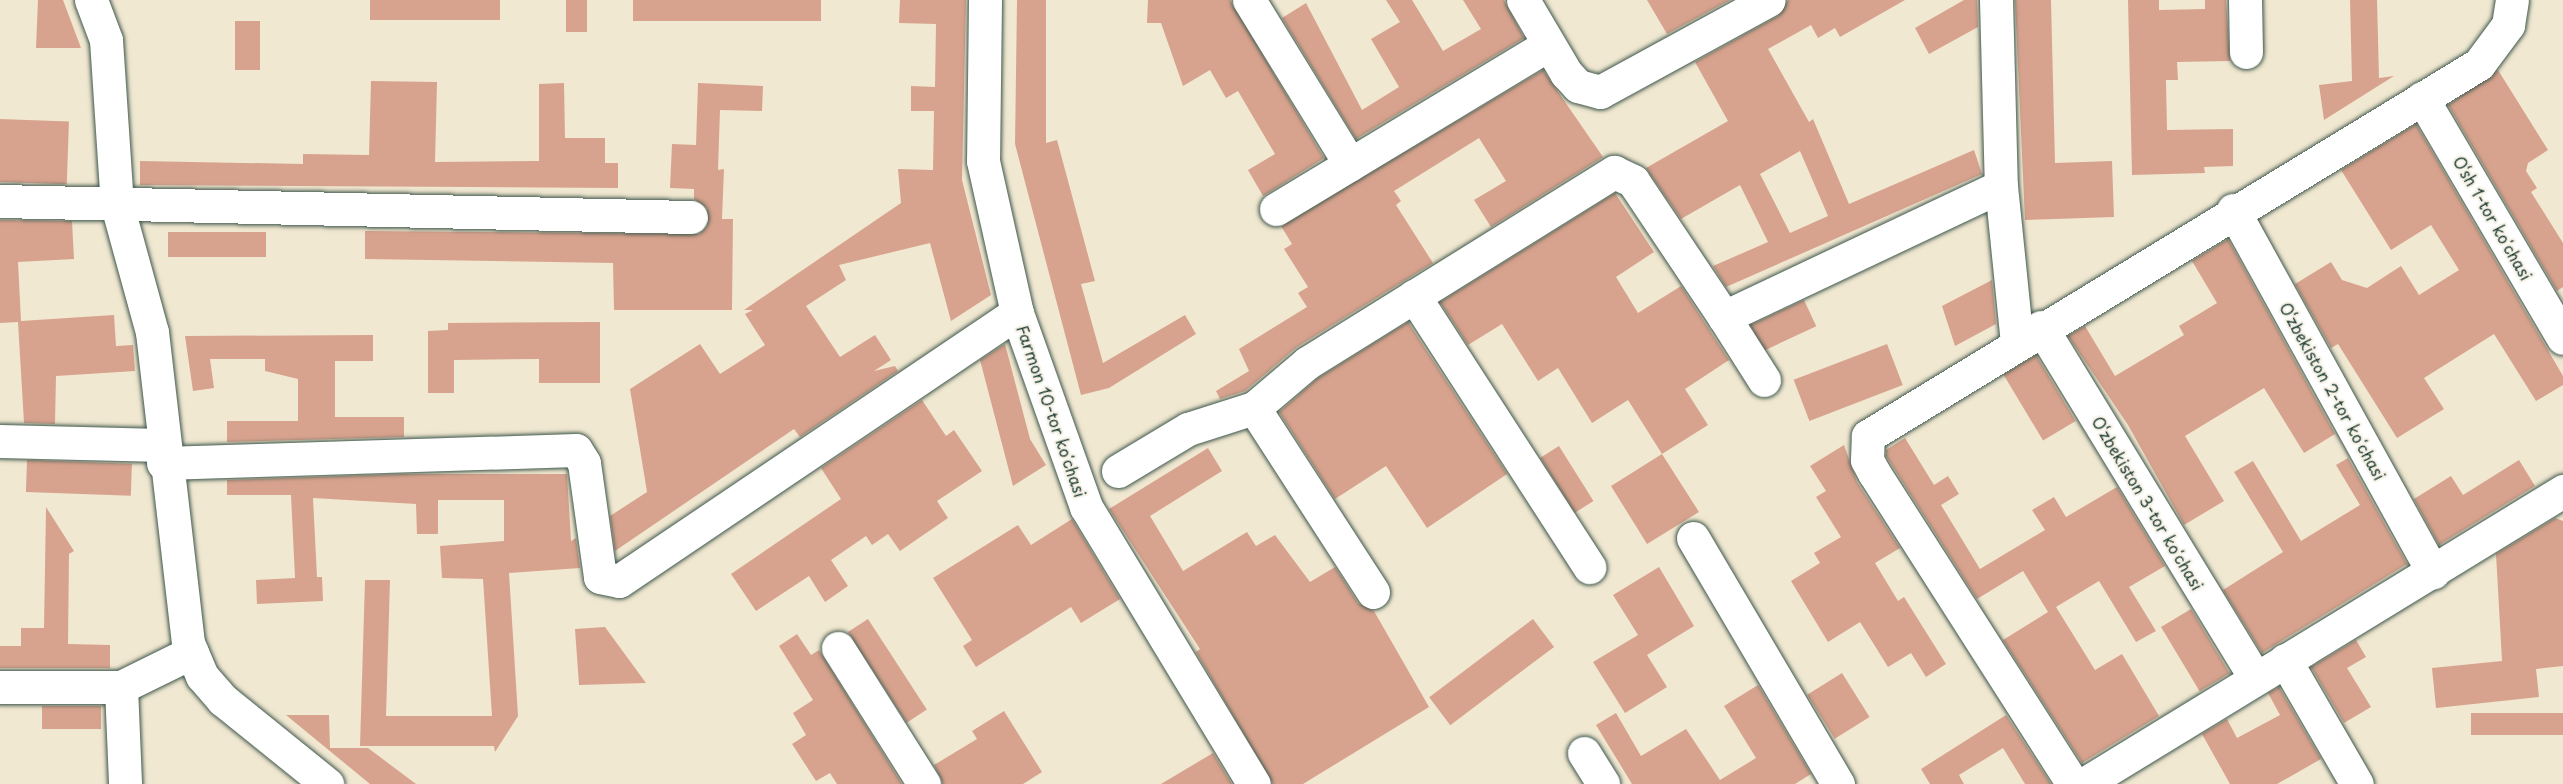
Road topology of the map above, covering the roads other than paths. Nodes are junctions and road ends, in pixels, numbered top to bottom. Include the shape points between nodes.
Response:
1 (91, 0) edge
2 (985, 0) edge
3 (1249, 0) edge
4 (1523, 0) edge
5 (1769, 0) edge
6 (1996, 0) edge
7 (2245, 0) edge
8 (2512, 0) edge
9 (1548, 45) junction
10 (2246, 52) dead end
11 (2422, 98) junction
12 (1350, 164) junction
13 (2001, 186) junction
14 (0, 201) edge
15 (117, 205) junction
16 (1276, 209) dead end
17 (2233, 210) junction
18 (691, 217) dead end
19 (1414, 296) junction
20 (1017, 313) junction
21 (1724, 317) junction
22 (2029, 335) junction
23 (2563, 338) edge
24 (1764, 380) dead end
25 (1254, 408) junction
26 (0, 441) edge
27 (163, 454) junction
28 (1118, 471) dead end
29 (2563, 491) edge
30 (1693, 538) dead end
31 (1589, 567) dead end
32 (2433, 572) junction
33 (1373, 592) dead end
34 (838, 648) dead end
35 (192, 652) junction
36 (2285, 660) junction
37 (2255, 678) junction
38 (0, 687) edge
39 (122, 687) junction
40 (1584, 753) dead end
41 (1253, 782) edge
42 (125, 784) edge
43 (327, 784) edge
44 (924, 784) edge
45 (1603, 784) edge
46 (1838, 784) edge
47 (2073, 784) edge
48 (2084, 784) edge
49 (2357, 784) edge

1 - 15 street via 106,40
2 - 20 street, Farmon 10-tor koʻchasi via 983,161
3 - 12 street
4 - 9 street
5 - 9 street via 1600,92 1578,86
6 - 13 street
7 - 10 street
8 - 11 street via 2508,25 2480,64
9 - 12 street
11 - 17 street
11 - 23 street, O‘sh 1-tor koʻchasi
12 - 16 street
13 - 21 street
13 - 22 street
14 - 15 street
15 - 18 street
15 - 27 street via 152,332
17 - 22 street
17 - 32 street, O‘zbekiston 2-tor koʻchasi
19 - 21 street via 1614,172 1633,181
19 - 25 street via 1307,363
19 - 31 street
20 - 27 street via 619,581 600,577 584,463 576,450
20 - 41 street, Farmon 10-tor koʻchasi via 1086,507
21 - 24 street
22 - 37 street, O‘zbekiston 3-tor koʻchasi
22 - 47 street via 1874,429 1866,448 1874,473
25 - 28 street via 1188,429
25 - 33 street
26 - 27 street
27 - 35 street
29 - 32 street
30 - 46 street
32 - 36 street
34 - 44 street
35 - 39 street
35 - 43 street via 202,676 223,700
36 - 37 street
36 - 49 street
37 - 48 street
38 - 39 street
39 - 42 street
40 - 45 street

